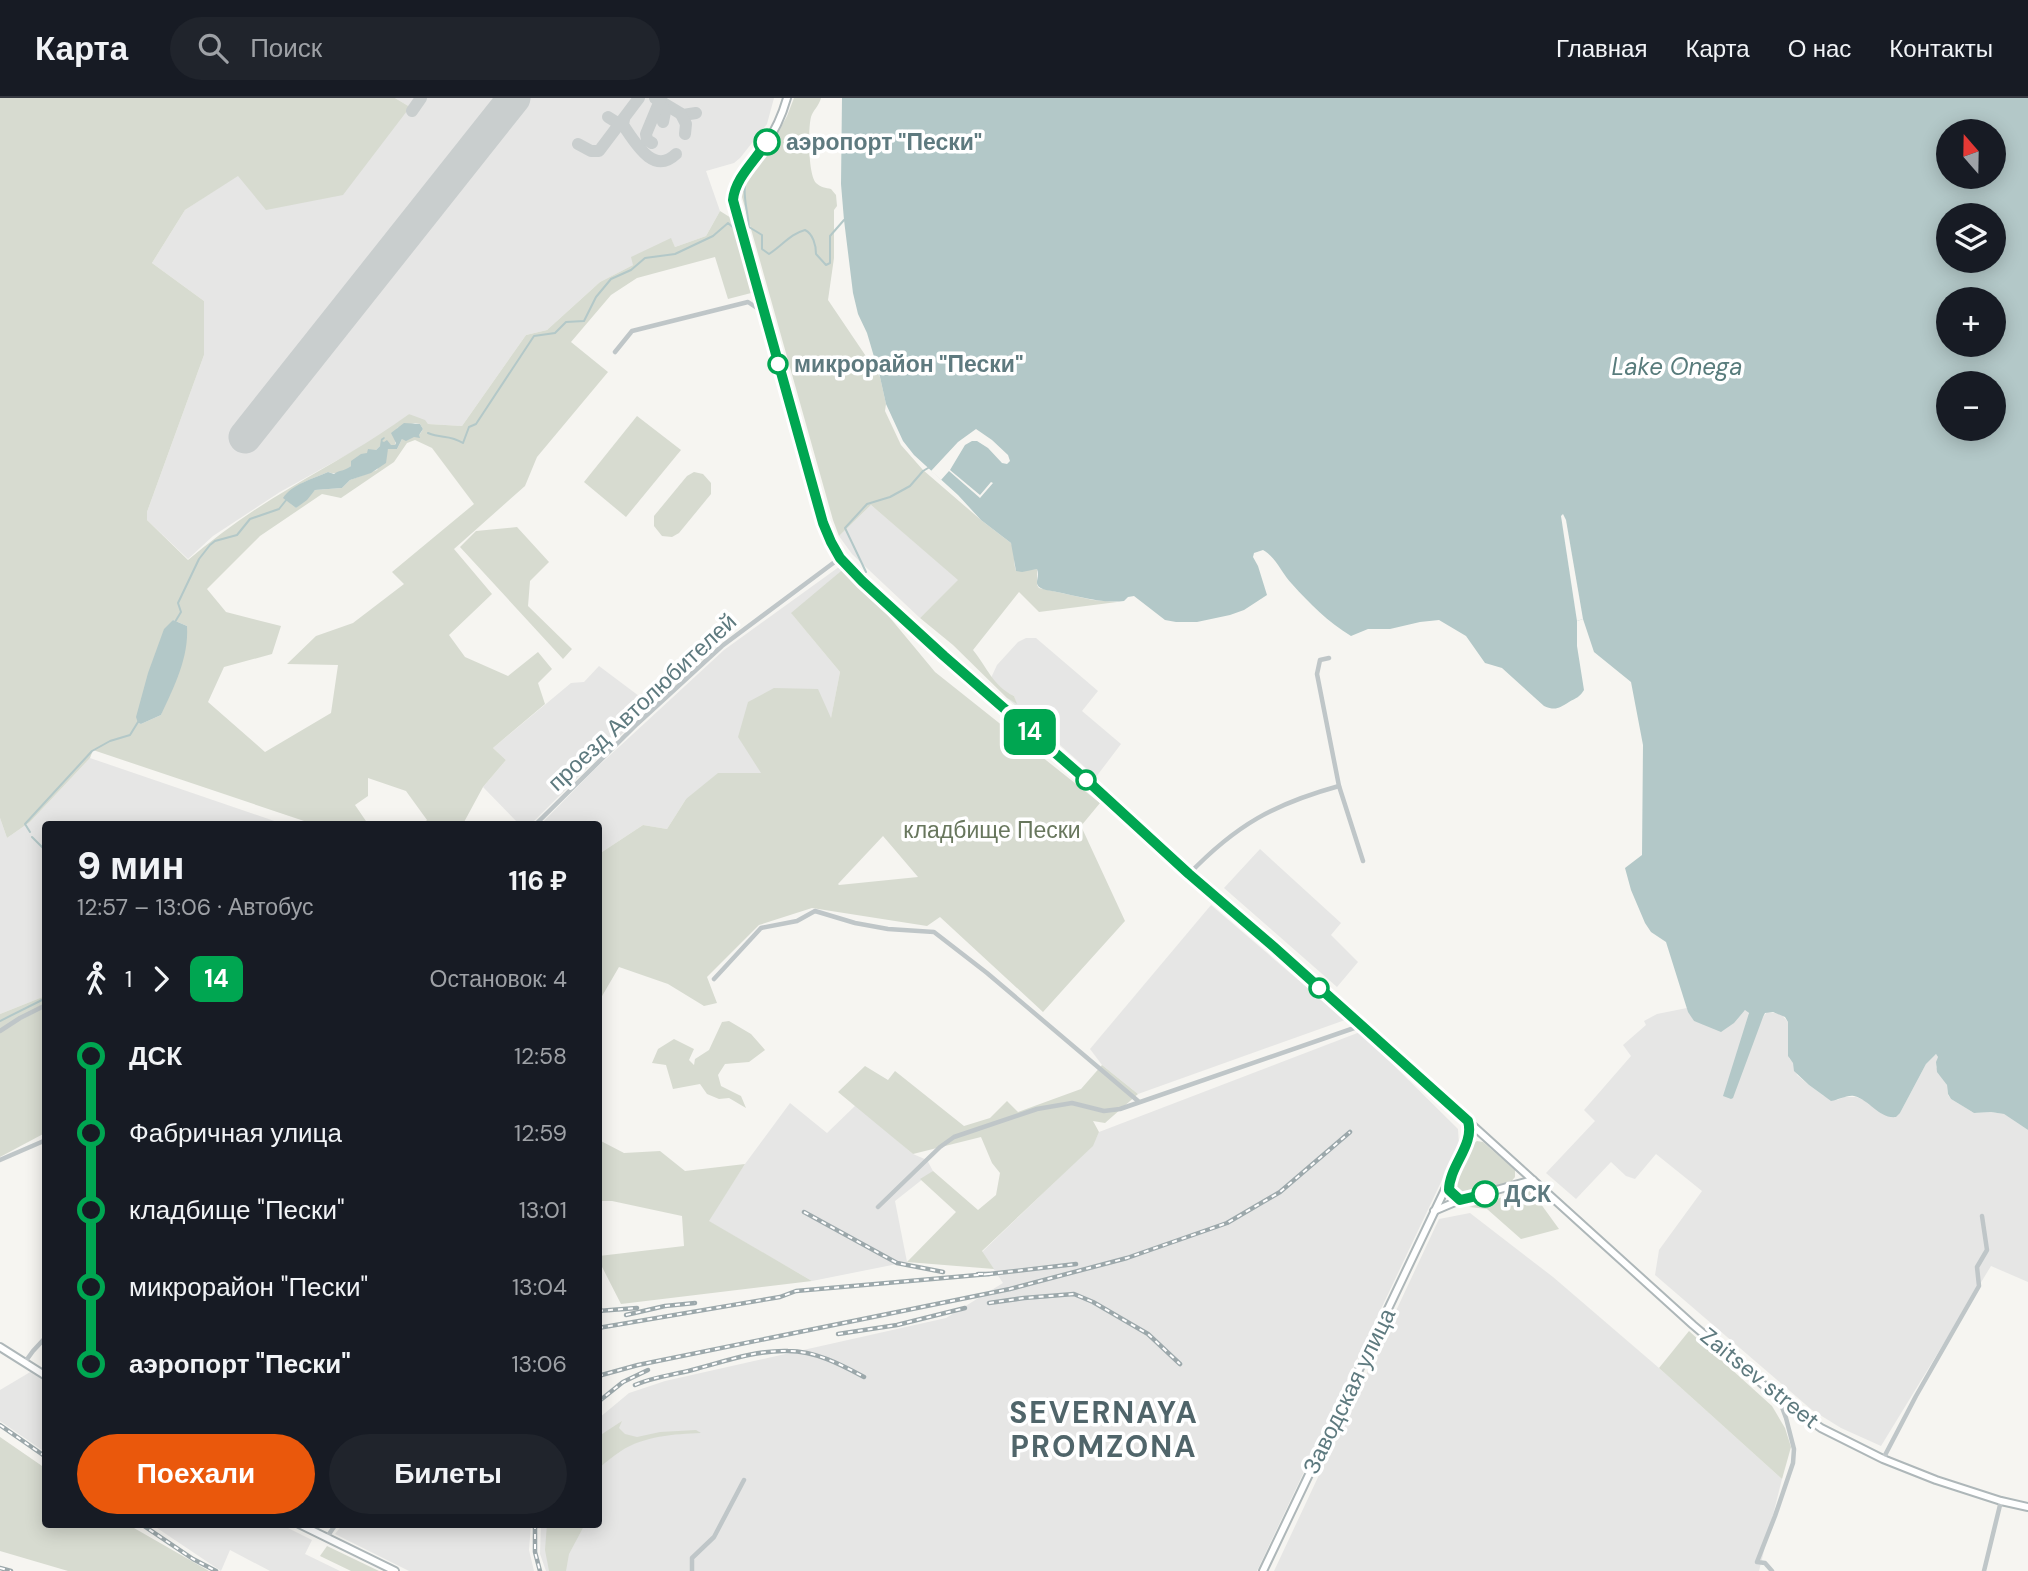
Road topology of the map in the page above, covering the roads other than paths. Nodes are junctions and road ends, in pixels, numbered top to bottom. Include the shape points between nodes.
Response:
1 (787, 98) edge
2 (763, 312) junction
3 (615, 352) dead end
4 (840, 558) junction
5 (1329, 657) dead end
6 (1339, 786) junction
7 (539, 821) edge
8 (1363, 861) dead end
9 (1189, 874) junction
10 (714, 979) dead end
11 (42, 1007) edge
12 (1361, 1026) junction
13 (0, 1031) edge
14 (1138, 1101) junction
15 (1468, 1121) junction
16 (1486, 1138) junction
17 (1467, 1140) junction
18 (42, 1142) edge
19 (0, 1160) edge
20 (1519, 1167) junction
21 (1533, 1180) junction
22 (1449, 1181) junction
23 (1513, 1186) junction
24 (1460, 1200) junction
25 (878, 1207) dead end
26 (1434, 1211) junction
27 (1982, 1216) dead end
28 (42, 1342) edge
29 (0, 1347) edge
30 (25, 1363) junction
31 (42, 1374) edge
32 (1779, 1398) junction
33 (1883, 1459) junction
34 (744, 1480) dead end
35 (2001, 1501) junction
36 (2028, 1507) edge
37 (308, 1528) edge
38 (333, 1528) edge
39 (327, 1537) junction
40 (395, 1571) edge
41 (692, 1571) edge
42 (1263, 1571) edge
43 (1772, 1571) edge
44 (1984, 1571) edge

1 - 2 main road, Zaitsev street via 767,142 734,190
2 - 3 street via 748,302 632,331
2 - 4 main road, Zaitsev street via 823,523
4 - 7 street, проезд Автолюбителей via 722,646
4 - 9 main road, Zaitsev street
5 - 6 street via 1320,660 1317,674
6 - 8 street
6 - 9 street via 1271,809 1232,834
9 - 12 main road, Zaitsev street
10 - 14 street via 761,928 797,921 815,911 888,929 934,932
11 - 13 street
12 - 14 street
12 - 15 main road, Zaitsev street
14 - 25 street via 1104,1111 1072,1103 1037,1109 954,1137
15 - 16 main road, Zaitsev street
15 - 17 main road
16 - 17 main road
16 - 20 main road, Zaitsev street
17 - 22 main road, Заводская улица
18 - 19 street
20 - 21 main road, Zaitsev street
20 - 23 main road
21 - 23 main road
21 - 32 main road, Zaitsev street
22 - 24 main road via 1449,1190
22 - 26 main road, Заводская улица
23 - 24 main road
24 - 26 main road
26 - 42 main road, Заводская улица
27 - 33 street via 1987,1250 1976,1267 1979,1286
28 - 30 street
29 - 30 main road
30 - 31 main road
32 - 33 main road, Zaitsev street via 1821,1428
32 - 43 street via 1794,1449 1757,1562
33 - 35 main road, Zaitsev street
34 - 41 street via 714,1537 692,1558
35 - 36 main road, Zaitsev street
35 - 44 street
37 - 39 main road
38 - 39 street
39 - 40 main road

